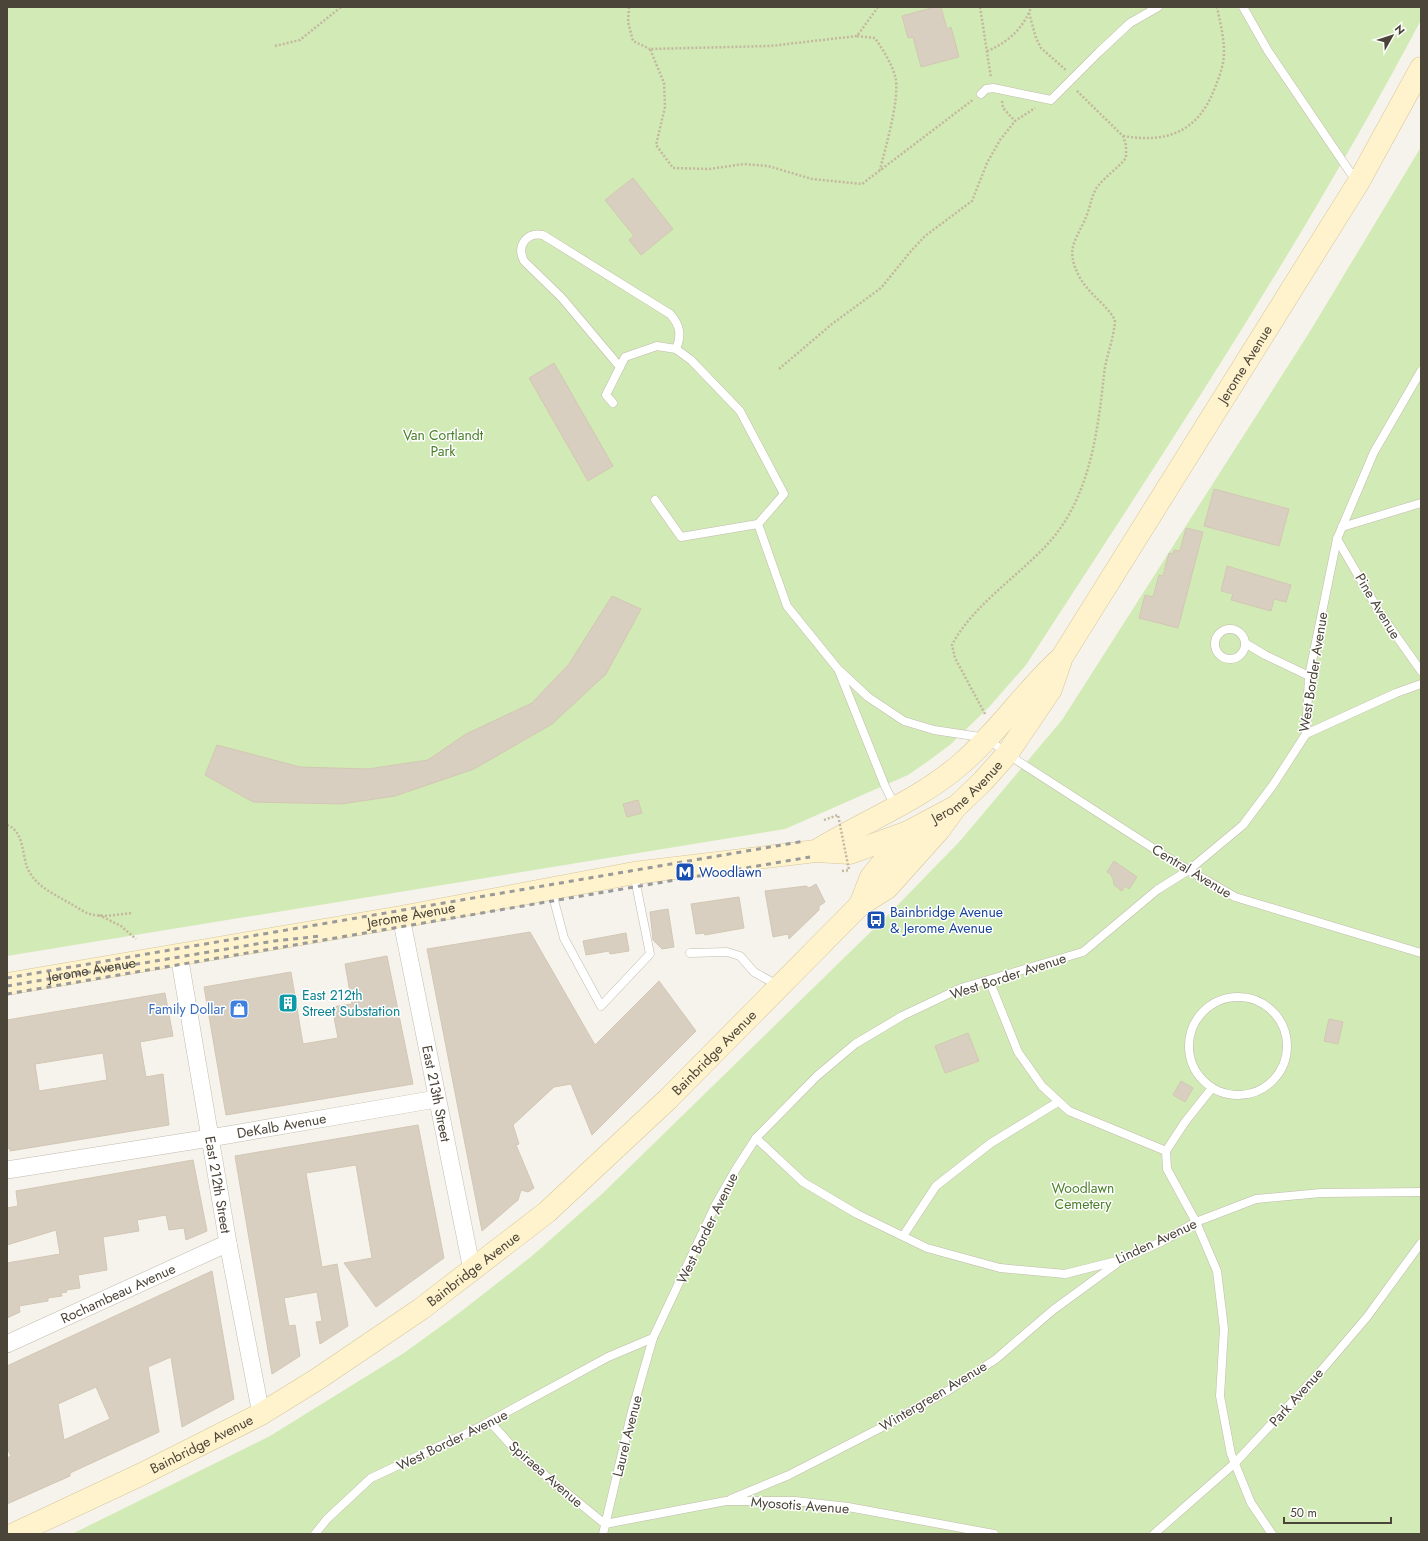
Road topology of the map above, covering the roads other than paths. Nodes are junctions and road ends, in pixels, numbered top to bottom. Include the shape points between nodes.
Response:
1 (1158, 7) edge
2 (1243, 7) edge
3 (1421, 68) edge
4 (981, 94) road end
5 (1358, 183) junction
6 (676, 349) junction
7 (620, 367) junction
8 (1421, 370) edge
9 (613, 403) dead end
10 (655, 500) dead end
11 (1421, 503) edge
12 (758, 524) junction
13 (1342, 527) junction
14 (1337, 539) junction
15 (1245, 643) dead end
16 (1062, 658) junction
17 (838, 669) junction
18 (1421, 671) edge
19 (1309, 676) junction
20 (1421, 684) edge
21 (1306, 734) junction
22 (988, 738) junction
23 (1007, 754) junction
24 (957, 806) junction
25 (895, 808) junction
26 (908, 832) junction
27 (816, 851) junction
28 (1189, 870) junction
29 (634, 873) junction
30 (551, 889) junction
31 (860, 905) junction
32 (401, 917) junction
33 (690, 953) dead end
34 (1421, 953) edge
35 (179, 955) junction
36 (989, 980) junction
37 (7, 984) edge
38 (780, 986) junction
39 (1212, 1088) junction
40 (436, 1099) junction
41 (1058, 1102) junction
42 (210, 1138) junction
43 (756, 1138) junction
44 (1166, 1151) junction
45 (7, 1170) edge
46 (1421, 1192) edge
47 (1196, 1222) junction
48 (903, 1236) junction
49 (228, 1244) junction
50 (1421, 1244) edge
51 (1121, 1260) junction
52 (472, 1270) junction
53 (653, 1338) junction
54 (7, 1344) edge
55 (261, 1414) junction
56 (490, 1422) junction
57 (1235, 1463) junction
58 (726, 1501) junction
59 (605, 1524) junction
60 (14, 1534) edge
61 (315, 1534) edge
62 (603, 1534) edge
63 (994, 1534) edge
64 (1154, 1534) edge
65 (1272, 1534) edge

1 - 4 lane via 1130,24 1052,100 996,88 986,89
2 - 5 lane via 1268,51
3 - 5 main road, Jerome Avenue
5 - 16 main road, Jerome Avenue
6 - 7 lane via 657,346 625,357
6 - 7 lane via 679,342 679,325 670,314 543,234 536,233 528,237 520,248 524,261 565,301
6 - 12 lane via 691,360 740,411 784,494
7 - 9 lane via 606,395
8 - 13 lane, West Border Avenue via 1374,452
10 - 12 lane via 681,537
11 - 13 lane
12 - 17 lane via 787,606
13 - 14 lane, West Border Avenue
14 - 18 lane, Pine Avenue via 1380,613
14 - 19 lane, West Border Avenue
15 - 19 lane
16 - 22 main road, Jerome Avenue via 1038,680
16 - 23 main road, Jerome Avenue via 1051,689
17 - 22 lane via 868,697 904,721 934,730
17 - 25 lane
19 - 21 lane, West Border Avenue
20 - 21 lane
21 - 28 lane, West Border Avenue via 1243,825
22 - 23 lane, Central Avenue
22 - 25 main road, Jerome Avenue via 937,783
23 - 24 main road, Jerome Avenue
23 - 28 lane, Central Avenue
24 - 26 main road, Jerome Avenue
24 - 31 main road, Bainbridge Avenue via 887,888
25 - 26 main road
25 - 27 main road, Jerome Avenue
26 - 27 main road, Jerome Avenue via 850,853
26 - 31 main road, Bainbridge Avenue via 871,877
27 - 29 main road, Jerome Avenue
28 - 34 lane, Central Avenue via 1234,897
28 - 36 lane, West Border Avenue via 1157,890 1083,952
29 - 30 main road, Jerome Avenue
29 - 30 lane via 650,954 601,1006 564,938
30 - 32 main road, Jerome Avenue
31 - 38 main road, Bainbridge Avenue
32 - 35 main road, Jerome Avenue
32 - 40 street, East 213th Street
33 - 38 lane via 727,952 740,956 754,972
35 - 37 main road, Jerome Avenue
35 - 42 street, East 212th Street
36 - 41 lane via 1018,1052 1042,1086
36 - 43 lane, West Border Avenue via 961,988 902,1016 855,1044 817,1076
38 - 52 main road, Bainbridge Avenue via 668,1099 547,1212
39 - 39 lane via 1200,1077 1191,1062 1189,1045 1192,1028 1201,1013 1225,998 1242,997 1258,1001 1272,1011 1286,1036 1287,1053 1281,1070 1271,1083 1256,1092 1240,1095 1223,1093
39 - 44 lane via 1184,1122
40 - 42 street, DeKalb Avenue
40 - 52 street, East 213th Street
41 - 44 lane via 1069,1111
41 - 48 lane via 991,1143 936,1186
42 - 45 street, DeKalb Avenue
42 - 49 street, East 212th Street
43 - 48 lane, Linden Avenue via 803,1182 857,1214
43 - 53 lane, West Border Avenue via 716,1204
44 - 47 lane via 1167,1169
46 - 47 lane, Linden Avenue via 1321,1193 1256,1199
47 - 51 lane, Linden Avenue via 1163,1241
47 - 57 lane via 1217,1271 1224,1329 1220,1396
48 - 51 lane, Linden Avenue via 927,1248 1000,1268 1065,1274
49 - 54 street, Rochambeau Avenue
49 - 55 street, East 212th Street
50 - 57 lane, Park Avenue via 1367,1317 1320,1372
51 - 58 lane, Wintergreen Avenue via 1053,1310 996,1358 949,1390 790,1476
52 - 55 main road, Bainbridge Avenue via 369,1345
53 - 56 lane, West Border Avenue via 608,1357
53 - 59 lane, Laurel Avenue via 632,1411
55 - 60 main road, Bainbridge Avenue
56 - 59 lane, Spiraea Avenue via 519,1454
56 - 61 lane, West Border Avenue via 371,1478 327,1519
57 - 64 lane, Park Avenue
57 - 65 lane via 1251,1503
58 - 59 lane, Myosotis Avenue
58 - 63 lane, Myosotis Avenue via 795,1501 848,1507
59 - 62 lane, Laurel Avenue

